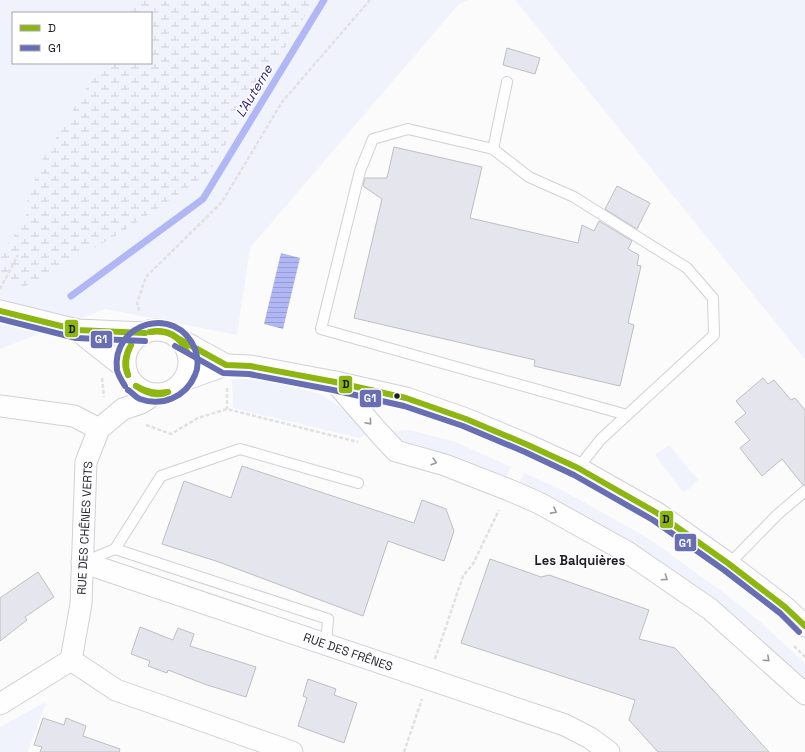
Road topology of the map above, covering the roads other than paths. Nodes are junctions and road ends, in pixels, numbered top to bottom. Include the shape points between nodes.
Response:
1 (507, 82) dead end
2 (493, 149) junction
3 (0, 311) edge
4 (77, 330) junction
5 (145, 332) junction
6 (179, 338) junction
7 (226, 364) junction
8 (126, 372) junction
9 (184, 380) junction
10 (335, 382) junction
11 (155, 394) junction
12 (0, 406) edge
13 (123, 410) junction
14 (627, 415) junction
15 (99, 429) junction
16 (578, 468) junction
17 (358, 483) dead end
18 (805, 492) edge
19 (115, 550) junction
20 (82, 562) junction
21 (729, 564) junction
22 (805, 626) edge
23 (326, 645) junction
24 (71, 660) junction
25 (805, 694) edge
26 (0, 704) edge
27 (292, 752) edge
28 (609, 752) edge

1 - 2 lane
2 - 14 lane via 529,178 574,197 687,268 713,298 714,335
2 - 14 lane via 408,129 373,139 360,171 321,329
3 - 4 street
4 - 5 street
4 - 8 street
5 - 6 street via 162,331
5 - 8 street via 129,347 125,357
6 - 7 street
6 - 9 street via 188,354 188,372
7 - 9 street
7 - 10 street
8 - 11 street via 139,389
8 - 13 street
9 - 11 street via 171,391
10 - 16 street via 406,398 466,419
10 -> 25 street via 396,451 445,465 539,503 626,552 710,609
11 - 13 street
12 - 15 street via 74,416
13 - 15 street
14 - 16 lane via 601,439
15 - 20 street, RUE DES CHÊNES VERTS via 86,462
16 - 21 street via 657,513
17 - 19 lane via 240,449 161,476
18 - 21 lane via 777,515
19 - 20 lane
19 - 23 lane via 328,619
20 - 23 street, RUE DES FRÊNES
20 - 24 street, RUE DES CHÊNES VERTS via 81,604
21 - 22 street via 785,607
23 - 28 street, RUE DES FRÊNES via 564,725 590,738
24 - 26 street
24 - 27 street via 116,690

